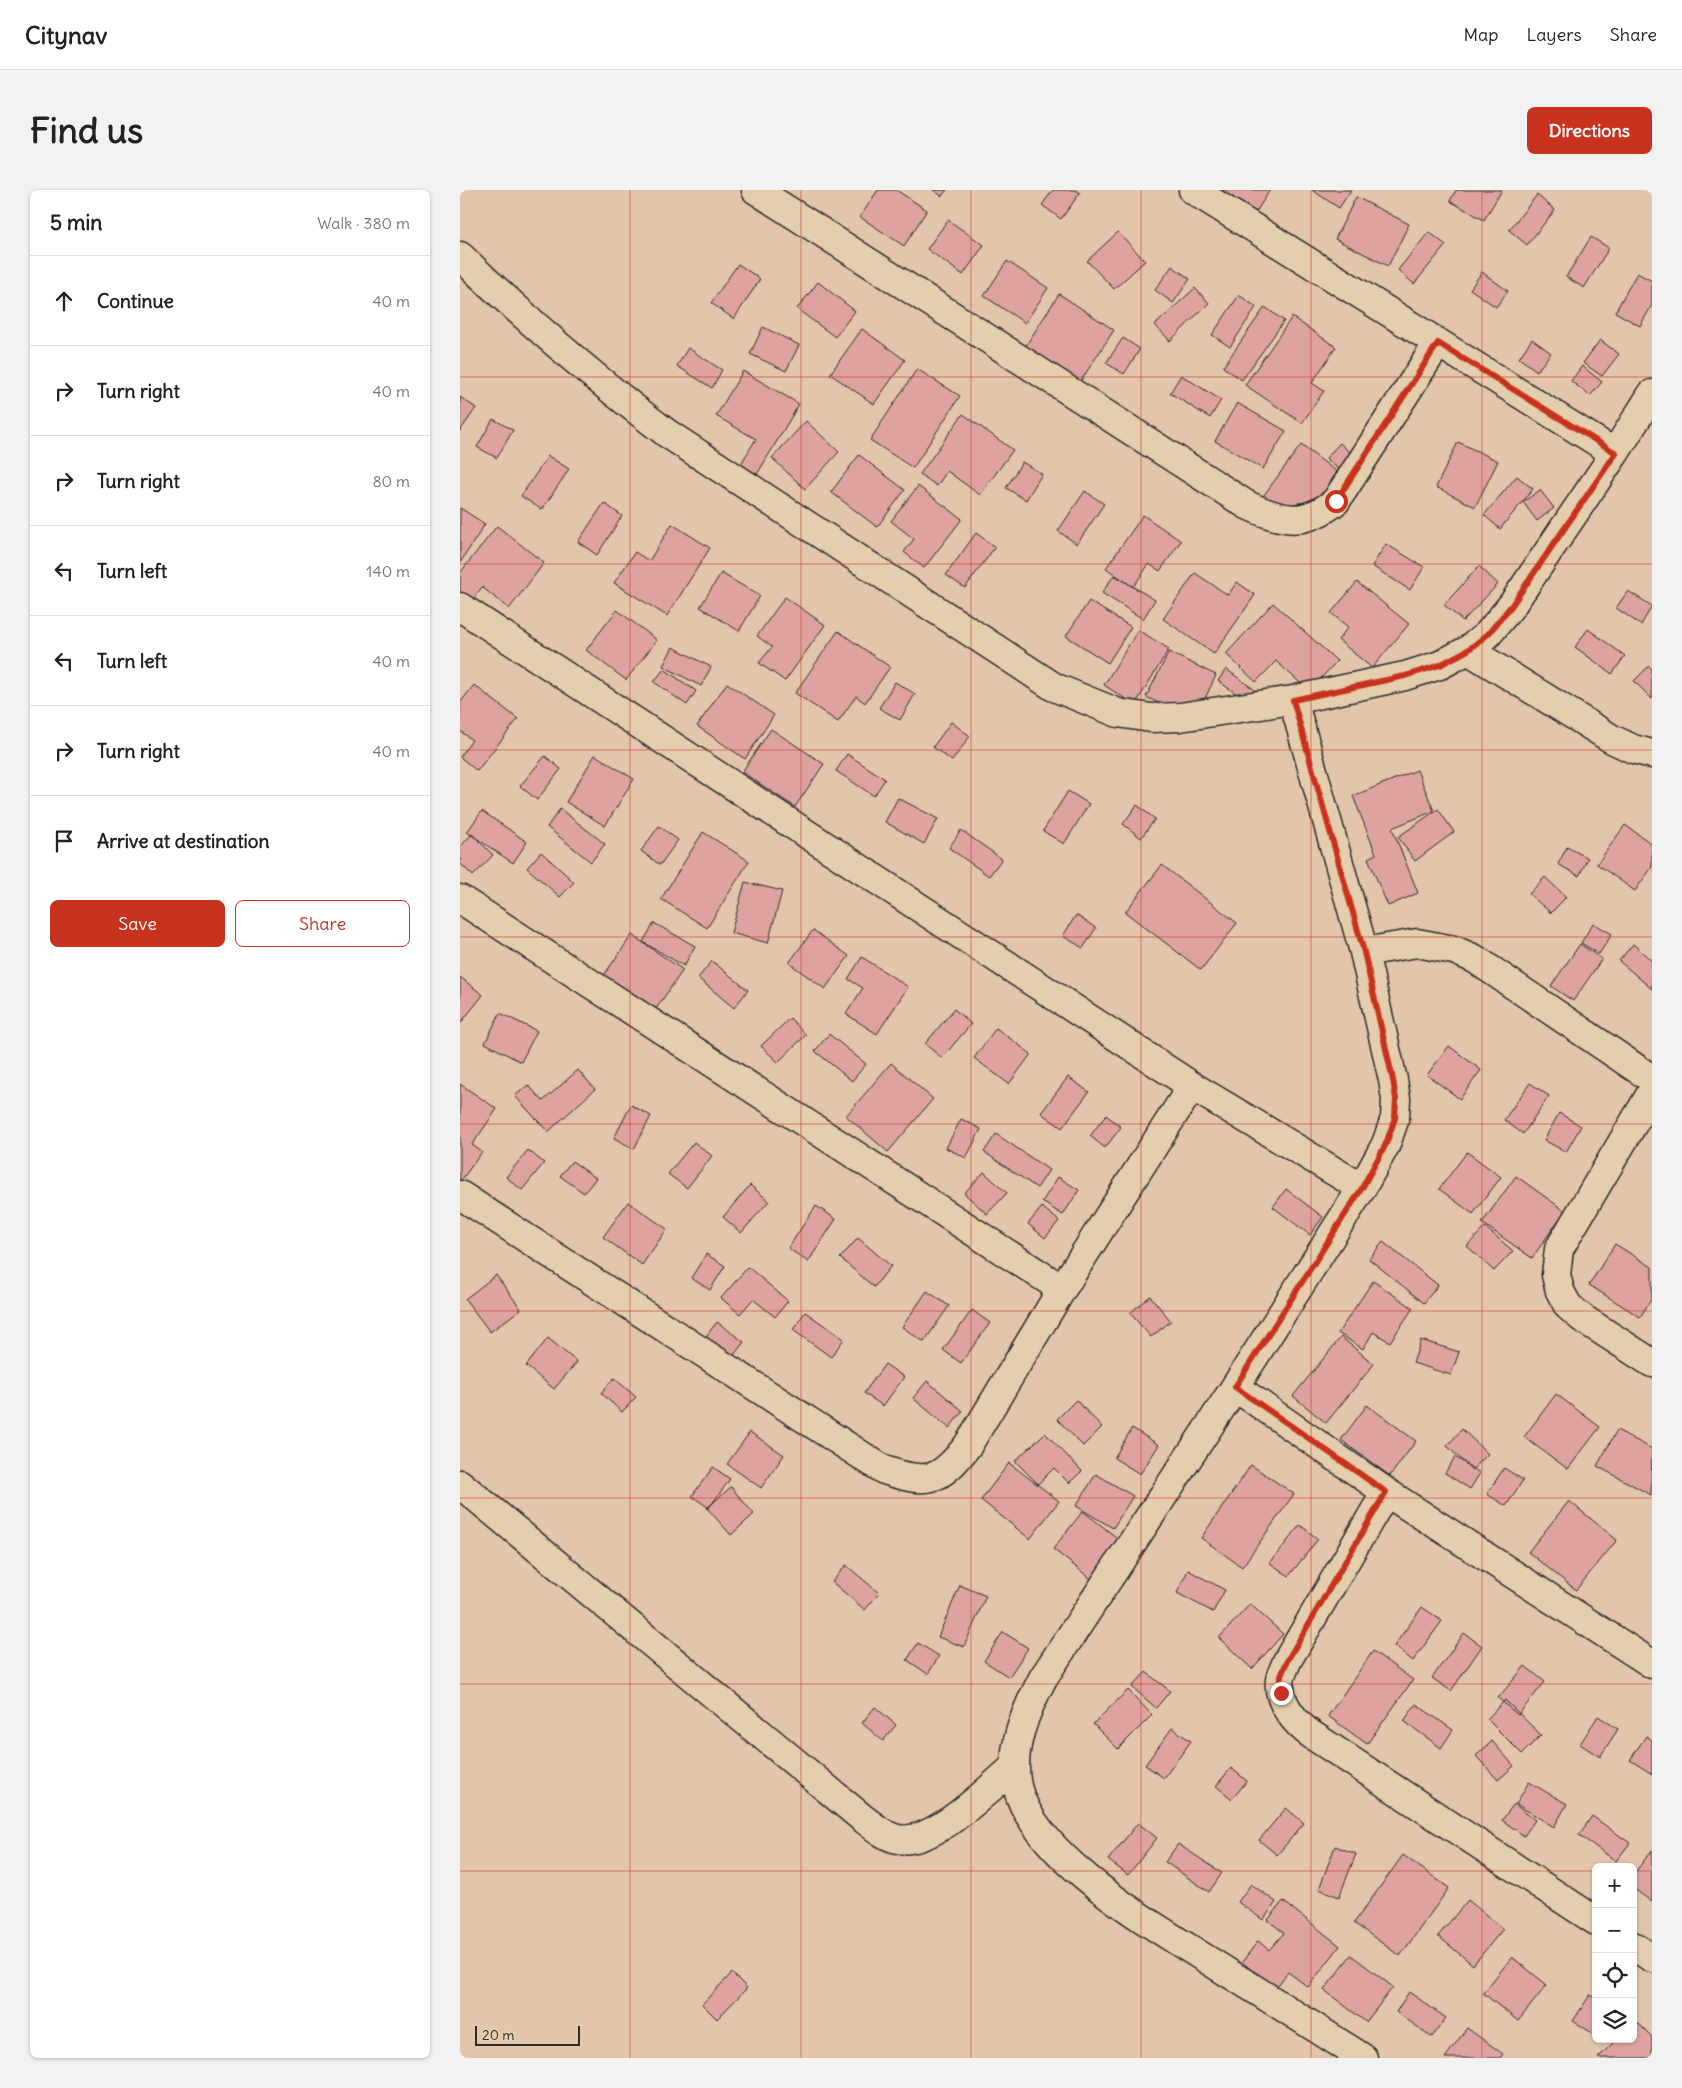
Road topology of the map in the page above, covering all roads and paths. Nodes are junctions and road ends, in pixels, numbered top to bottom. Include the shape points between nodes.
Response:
1 (756, 190) edge
2 (1193, 190) edge
3 (460, 257) edge
4 (1438, 343) junction
5 (1652, 394) edge
6 (1616, 453) junction
7 (460, 607) edge
8 (1468, 650) junction
9 (1293, 700) junction
10 (1652, 754) edge
11 (460, 900) edge
12 (1364, 952) junction
13 (1652, 1078) edge
14 (1192, 1086) junction
15 (1652, 1092) edge
16 (1362, 1188) junction
17 (460, 1195) edge
18 (1062, 1289) junction
19 (1652, 1363) edge
20 (1235, 1387) junction
21 (460, 1484) edge
22 (1386, 1492) junction
23 (1652, 1664) edge
24 (1014, 1767) junction
25 (1592, 1918) edge
26 (1637, 1949) edge
27 (1652, 1958) edge
28 (1363, 2058) edge

1 - 4 street via 1247,505 1281,518 1312,517 1336,501
2 - 4 street
3 - 9 street via 616,396 668,434 1054,687 1118,713 1152,718 1180,717
4 - 6 street
5 - 6 street
6 - 8 street via 1512,605 1488,634
7 - 14 street
8 - 9 street via 1440,665 1405,676
8 - 10 street via 1612,740
9 - 12 street
11 - 18 street
12 - 13 street via 1416,943 1454,950 1475,958
12 - 16 street via 1396,1099 1395,1118 1386,1144
14 - 16 street
14 - 18 street
15 - 19 street via 1559,1250 1556,1275 1568,1306
16 - 20 street
17 - 18 street via 884,1470 908,1478 923,1480 940,1475 968,1445
20 - 22 street
20 - 24 street via 1043,1678 1031,1701
21 - 24 street via 879,1830 897,1839 913,1840 932,1832
22 - 23 street
22 - 25 street via 1287,1661 1280,1679 1281,1693 1288,1709 1298,1725 1312,1736
24 - 28 street via 1018,1788 1039,1830 1061,1854 1113,1899
26 - 27 street

